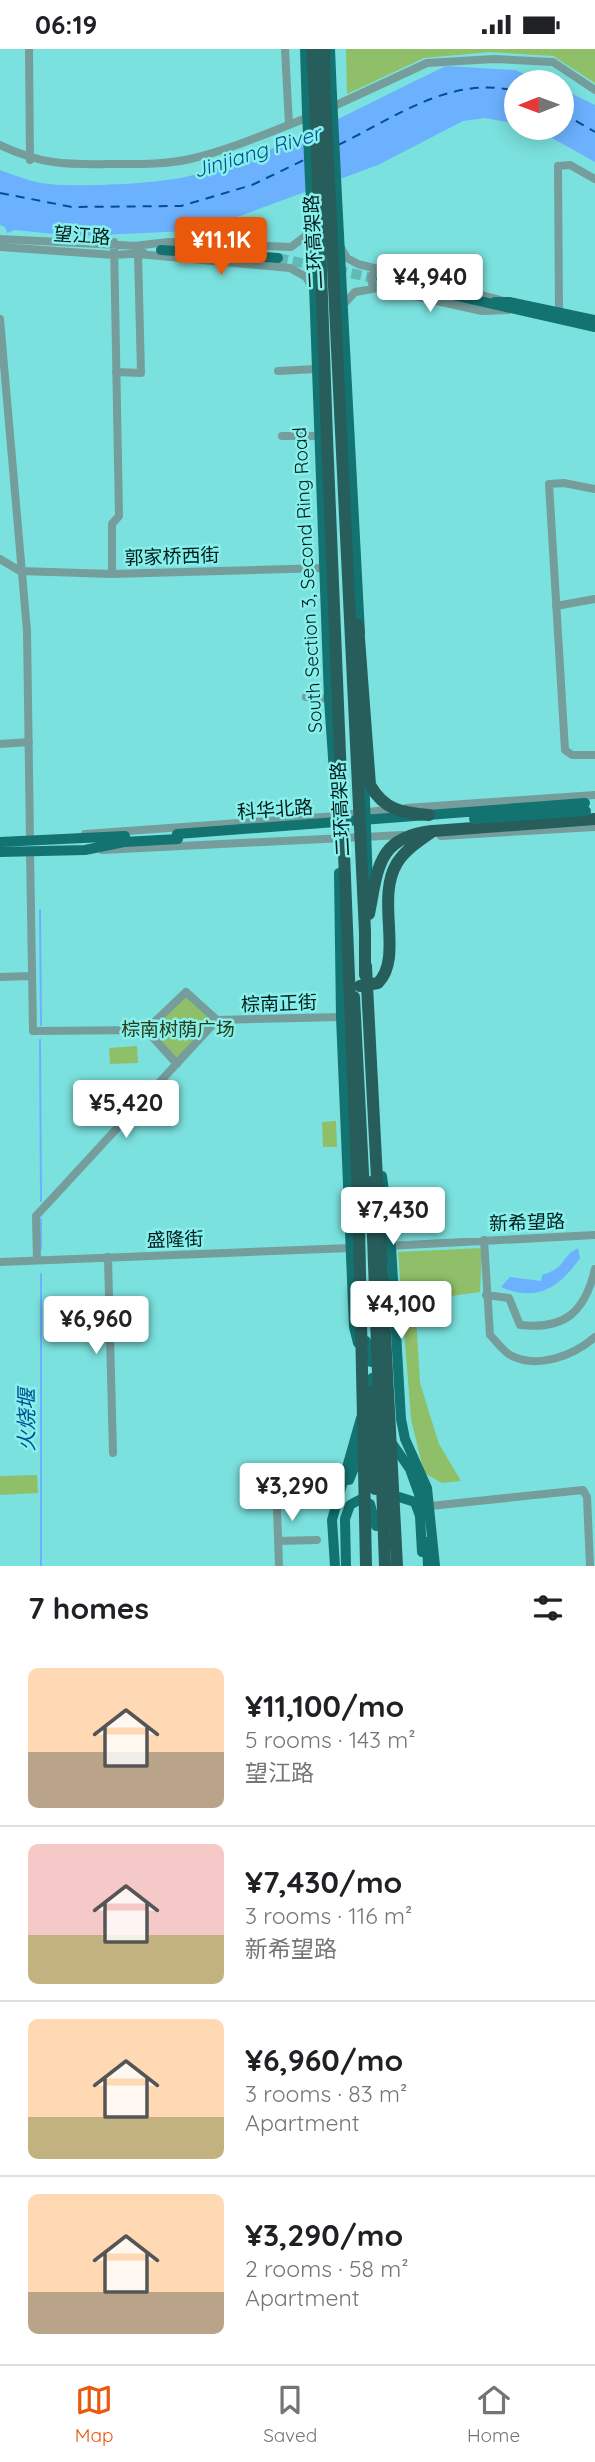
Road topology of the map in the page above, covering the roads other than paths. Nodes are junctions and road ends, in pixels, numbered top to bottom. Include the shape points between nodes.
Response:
1 (29, 49) edge
2 (285, 49) edge
3 (305, 49) edge
4 (323, 50) edge
5 (595, 90) edge
6 (289, 125) junction
7 (0, 145) edge
8 (30, 160) junction
9 (595, 179) edge
10 (311, 232) junction
11 (0, 239) edge
12 (134, 246) junction
13 (340, 246) junction
14 (0, 247) edge
15 (114, 248) junction
16 (161, 250) junction
17 (138, 254) junction
18 (279, 257) junction
19 (380, 279) junction
20 (313, 289) junction
21 (342, 306) junction
22 (510, 306) junction
23 (559, 312) junction
24 (0, 319) edge
25 (595, 320) edge
26 (595, 327) edge
27 (316, 369) junction
28 (278, 371) dead end
29 (116, 372) junction
30 (282, 436) dead end
31 (318, 436) junction
32 (595, 489) edge
33 (345, 538) junction
34 (0, 559) edge
35 (325, 568) junction
36 (20, 571) junction
37 (112, 574) junction
38 (595, 599) edge
39 (556, 606) junction
40 (337, 680) junction
41 (306, 697) dead end
42 (329, 699) junction
43 (29, 743) junction
44 (0, 744) edge
45 (595, 755) edge
46 (595, 795) edge
47 (591, 810) edge
48 (365, 811) junction
49 (429, 815) junction
50 (337, 816) junction
51 (595, 827) edge
52 (433, 831) junction
53 (177, 836) junction
54 (338, 836) junction
55 (53, 839) junction
56 (368, 839) junction
57 (0, 842) edge
58 (30, 846) junction
59 (85, 850) junction
60 (0, 852) edge
61 (365, 932) junction
62 (348, 958) junction
63 (366, 966) junction
64 (32, 976) junction
65 (0, 977) edge
66 (341, 1017) junction
67 (217, 1020) junction
68 (146, 1030) junction
69 (177, 1064) junction
70 (376, 1134) junction
71 (595, 1235) edge
72 (484, 1240) junction
73 (377, 1245) junction
74 (391, 1246) junction
75 (350, 1248) junction
76 (108, 1257) junction
77 (37, 1260) junction
78 (0, 1262) edge
79 (595, 1269) edge
80 (486, 1295) junction
81 (585, 1300) junction
82 (595, 1307) edge
83 (394, 1313) junction
84 (373, 1322) junction
85 (595, 1337) edge
86 (366, 1341) junction
87 (375, 1361) junction
88 (368, 1378) junction
89 (377, 1428) junction
90 (113, 1453) dead end
91 (276, 1481) dead end
92 (424, 1506) junction
93 (380, 1521) junction
94 (317, 1540) dead end
95 (278, 1541) junction
96 (279, 1566) edge
97 (335, 1566) edge
98 (341, 1566) edge
99 (346, 1566) edge
100 (366, 1566) edge
101 (377, 1566) edge
102 (385, 1566) edge
103 (397, 1566) edge
104 (422, 1566) edge
105 (428, 1566) edge
106 (435, 1566) edge
107 (590, 1566) edge

1 - 8 street
2 - 6 street
3 - 10 main road, South Section 3, Second Ring Road, bridge
4 - 13 main road, bridge via 332,96
4 - 33 highway, 二环高架路, bridge
4 - 40 highway, 二环高架路, bridge
5 - 6 street via 553,62 427,63
6 - 8 street via 188,159 64,165
7 - 8 street
9 - 23 street via 570,165 558,166
10 - 18 street
10 - 20 main road, South Section 3, Second Ring Road
11 - 15 street, 望江路
12 - 15 street, 望江路
12 - 16 street, 望江路
12 - 18 street via 168,242
13 - 19 street
13 - 21 main road
14 - 15 street, 望江路
15 - 17 street, 望江路
15 - 29 street
16 - 17 street, 望江路
16 - 18 main road, 望江路
17 - 18 street via 172,260
17 - 29 street via 141,373
18 - 20 street
19 - 21 street via 355,292
19 - 22 street
19 - 22 main road
19 - 22 street via 482,311
20 - 27 main road, South Section 3, Second Ring Road
21 - 48 main road
22 - 23 main road
22 - 26 main road
23 - 25 main road
24 - 36 street
27 - 28 street
27 - 31 main road, South Section 3, Second Ring Road
29 - 37 street via 119,516 112,524
30 - 31 street
31 - 35 main road, South Section 3, Second Ring Road
32 - 39 street via 549,484
33 - 49 highway, bridge via 354,565 370,785 376,797 395,810
33 - 61 highway, 二环高架路, bridge
34 - 36 street
35 - 37 street, 郭家桥西街
35 - 42 main road, South Section 3, Second Ring Road
36 - 37 street, 郭家桥西街
36 - 43 street via 27,631
38 - 39 street
39 - 45 street via 565,750 572,755
40 - 52 highway, bridge via 343,958 351,982 367,986 385,976 389,960 386,898 392,874 403,855
40 - 62 highway, 二环高架路, bridge
41 - 42 street
42 - 50 main road, South Section 3, Second Ring Road
43 - 44 street
43 - 58 street
46 - 48 street
47 - 49 main road, 科华北路, bridge
47 - 52 highway
47 - 53 main road, bridge
48 - 50 street
48 - 56 main road
49 - 53 main road, 科华北路, bridge
50 - 54 main road, South Section 3, Second Ring Road
50 - 55 street via 136,828
51 - 56 street
52 - 61 highway, bridge via 404,836 383,856
53 - 55 main road, 科华北路
53 - 59 main road, 科华北路
54 - 56 street
54 - 59 street
54 - 66 main road, South Section 3, Second Ring Road
55 - 58 main road, 科华北路
56 - 70 main road
57 - 58 main road, 科华北路
58 - 59 main road, 科华北路
58 - 60 main road, 科华北路
58 - 64 street
61 - 63 highway, 二环高架路
62 - 84 highway, bridge via 358,1019
62 - 100 highway, 二环高架路, bridge
63 - 84 highway, bridge
63 - 103 highway, 二环高架路, bridge
64 - 65 street
64 - 68 street via 33,1031
66 - 67 street, 棕南正街
66 - 75 main road, South Section 3, Second Ring Road
67 - 68 street, 棕南正街 via 186,992
67 - 69 street
68 - 69 street
69 - 77 street via 36,1216
70 - 73 main road
70 - 74 main road
71 - 72 street, 新希望路
72 - 74 street, 新希望路
72 - 80 street
73 - 74 street, 新希望路
73 - 87 main road
74 - 83 main road
75 - 76 street, 盛隆街
75 - 86 main road via 364,1272
75 - 88 main road, South Section 3, Second Ring Road via 354,1327
76 - 77 street, 盛隆街
76 - 90 street
77 - 78 street, 盛隆街
79 - 81 street
80 - 81 street via 509,1298 520,1325 540,1327 562,1322
80 - 85 street via 490,1335 510,1355 535,1362 561,1358
81 - 82 street
83 - 87 main road
83 - 92 main road via 401,1419 427,1488
84 - 87 highway
86 - 87 main road
86 - 88 main road
87 - 88 highway
87 - 89 highway
88 - 89 highway
88 - 97 main road via 332,1520
89 - 92 main road via 410,1469
89 - 93 highway
89 - 98 main road via 344,1497
91 - 95 street
92 - 93 main road via 396,1497
92 - 104 main road
92 - 105 main road
92 - 106 main road
92 - 107 street via 583,1490
93 - 99 main road via 370,1504 359,1500 349,1505
93 - 101 highway
93 - 102 highway
94 - 95 street
95 - 96 street

